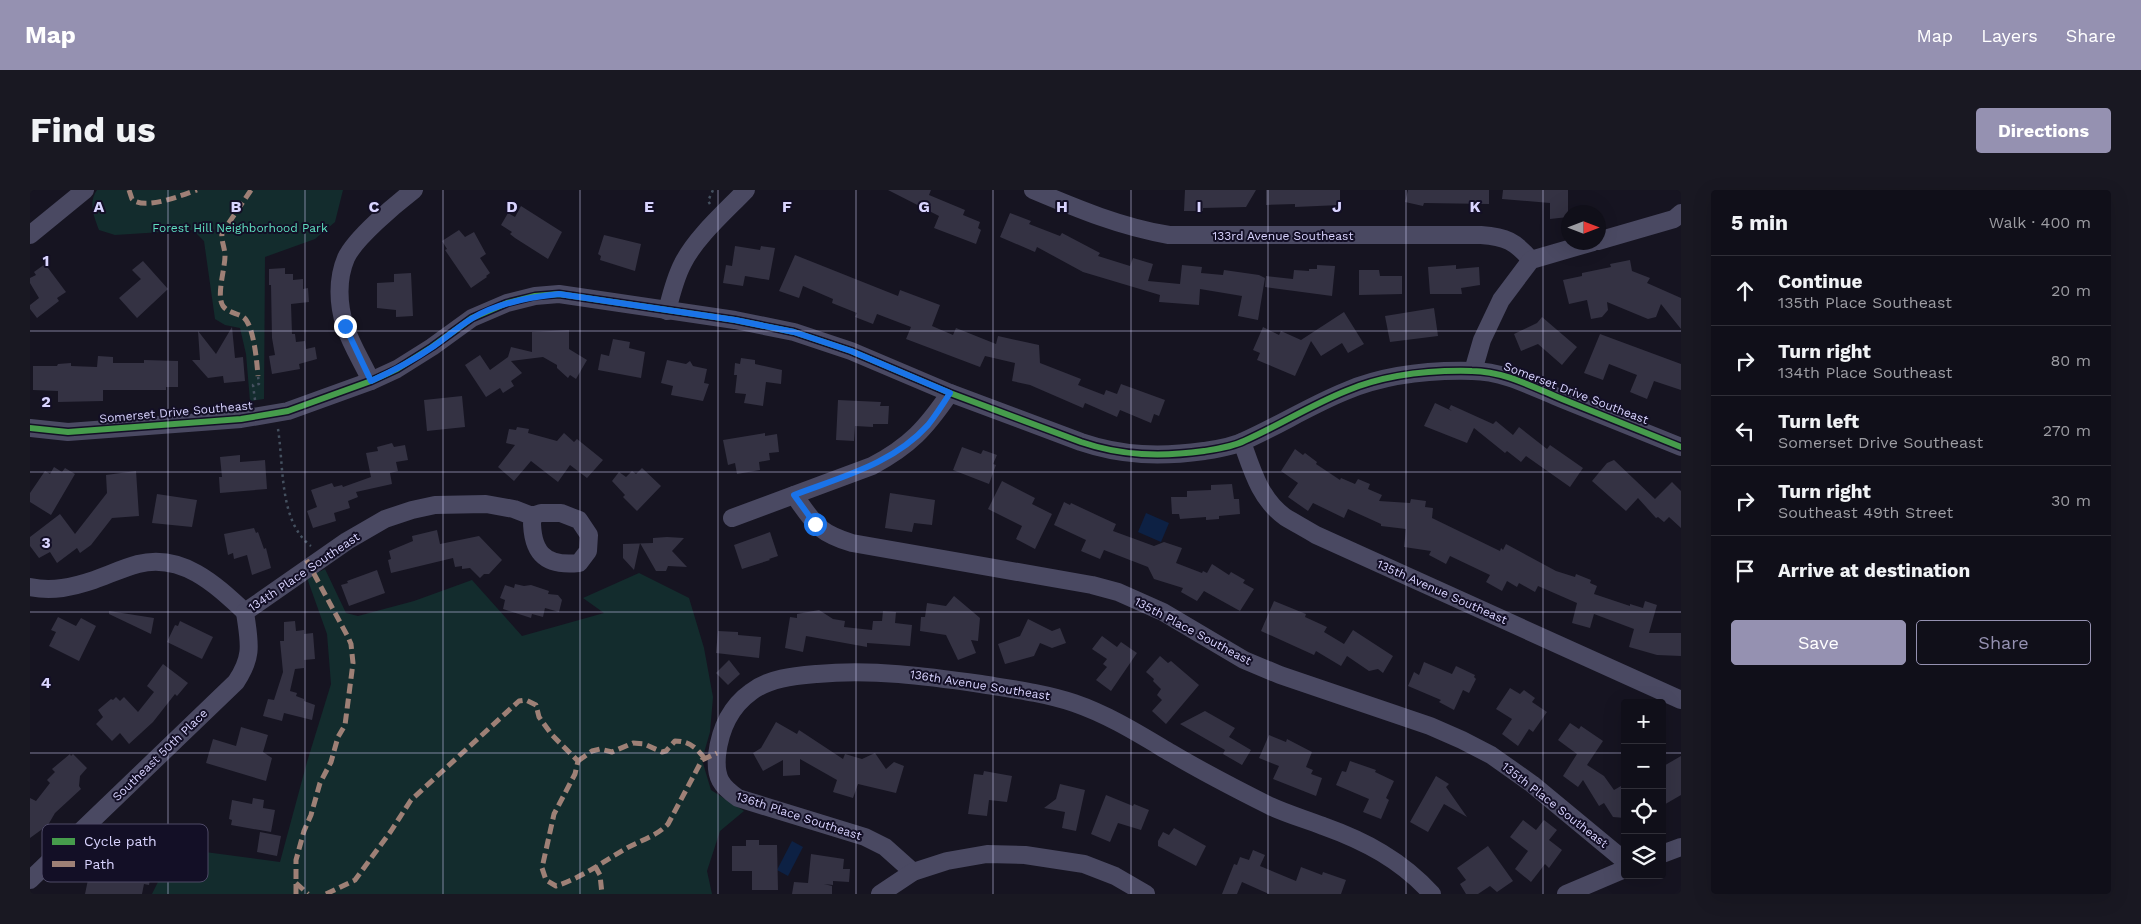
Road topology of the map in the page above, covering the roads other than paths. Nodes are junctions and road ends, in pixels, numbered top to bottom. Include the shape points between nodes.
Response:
1 (85, 190) edge
2 (414, 190) edge
3 (746, 190) edge
4 (1033, 190) edge
5 (1679, 220) edge
6 (30, 235) edge
7 (1606, 239) edge
8 (1565, 250) edge
9 (1531, 260) junction
10 (667, 311) junction
11 (1472, 371) junction
12 (371, 381) junction
13 (950, 393) junction
14 (30, 428) edge
15 (1242, 442) junction
16 (1681, 447) edge
17 (794, 495) junction
18 (532, 516) dead end
19 (732, 518) dead end
20 (30, 587) edge
21 (245, 612) junction
22 (1681, 700) edge
23 (719, 743) joint
24 (88, 824) edge
25 (1681, 847) edge
26 (1666, 853) edge
27 (1621, 858) edge
28 (42, 868) edge
29 (1621, 871) edge
30 (912, 872) junction
31 (30, 880) edge
32 (880, 894) edge
33 (1146, 894) edge
34 (1432, 894) edge
35 (1566, 894) edge

1 - 6 street
2 - 12 street via 361,238 347,256 342,271 340,298 345,326
3 - 10 street via 710,227 683,262
4 - 9 street, 133rd Avenue Southeast via 1117,224 1160,233 1203,236 1497,236 1520,247
5 - 7 street
8 - 9 street
9 - 11 street via 1501,300
10 - 12 street, Somerset Drive Southeast via 559,294 516,300 472,318 425,352
10 - 13 street, Somerset Drive Southeast via 794,332 851,351
11 - 15 street, Somerset Drive Southeast via 1392,377 1366,384 1345,391
11 - 16 street, Somerset Drive Southeast via 1511,378
12 - 14 street, Somerset Drive Southeast via 288,411 241,419 68,432
13 - 15 street, Somerset Drive Southeast via 1100,449 1153,456
13 - 17 street via 928,424 892,455 872,466
15 - 22 street, 135th Avenue Southeast via 1258,485 1268,501 1284,516 1325,539
17 - 19 street
17 - 27 street, 135th Place Southeast via 815,524 837,538 1118,592 1163,612 1244,660 1462,740 1491,755 1532,784
18 - 21 street, 134th Place Southeast via 486,504 435,505 385,519
20 - 21 street, 134th Place Southeast via 44,590 64,588 138,564 171,562 208,580
21 - 24 street, Southeast 50th Place via 249,654 236,682
23 - 30 street, 136th Place Southeast via 718,776 723,787 738,798 864,837 885,847
23 - 34 street, 136th Avenue Southeast via 722,728 730,715 751,692 771,681 793,676 847,671 894,672 1044,694 1112,718 1220,782 1277,810 1382,851 1406,868
25 - 26 street
28 - 31 street, Southeast 50th Place
29 - 35 street
30 - 32 street
30 - 33 street via 947,861 987,854 1025,855 1084,864 1115,876

